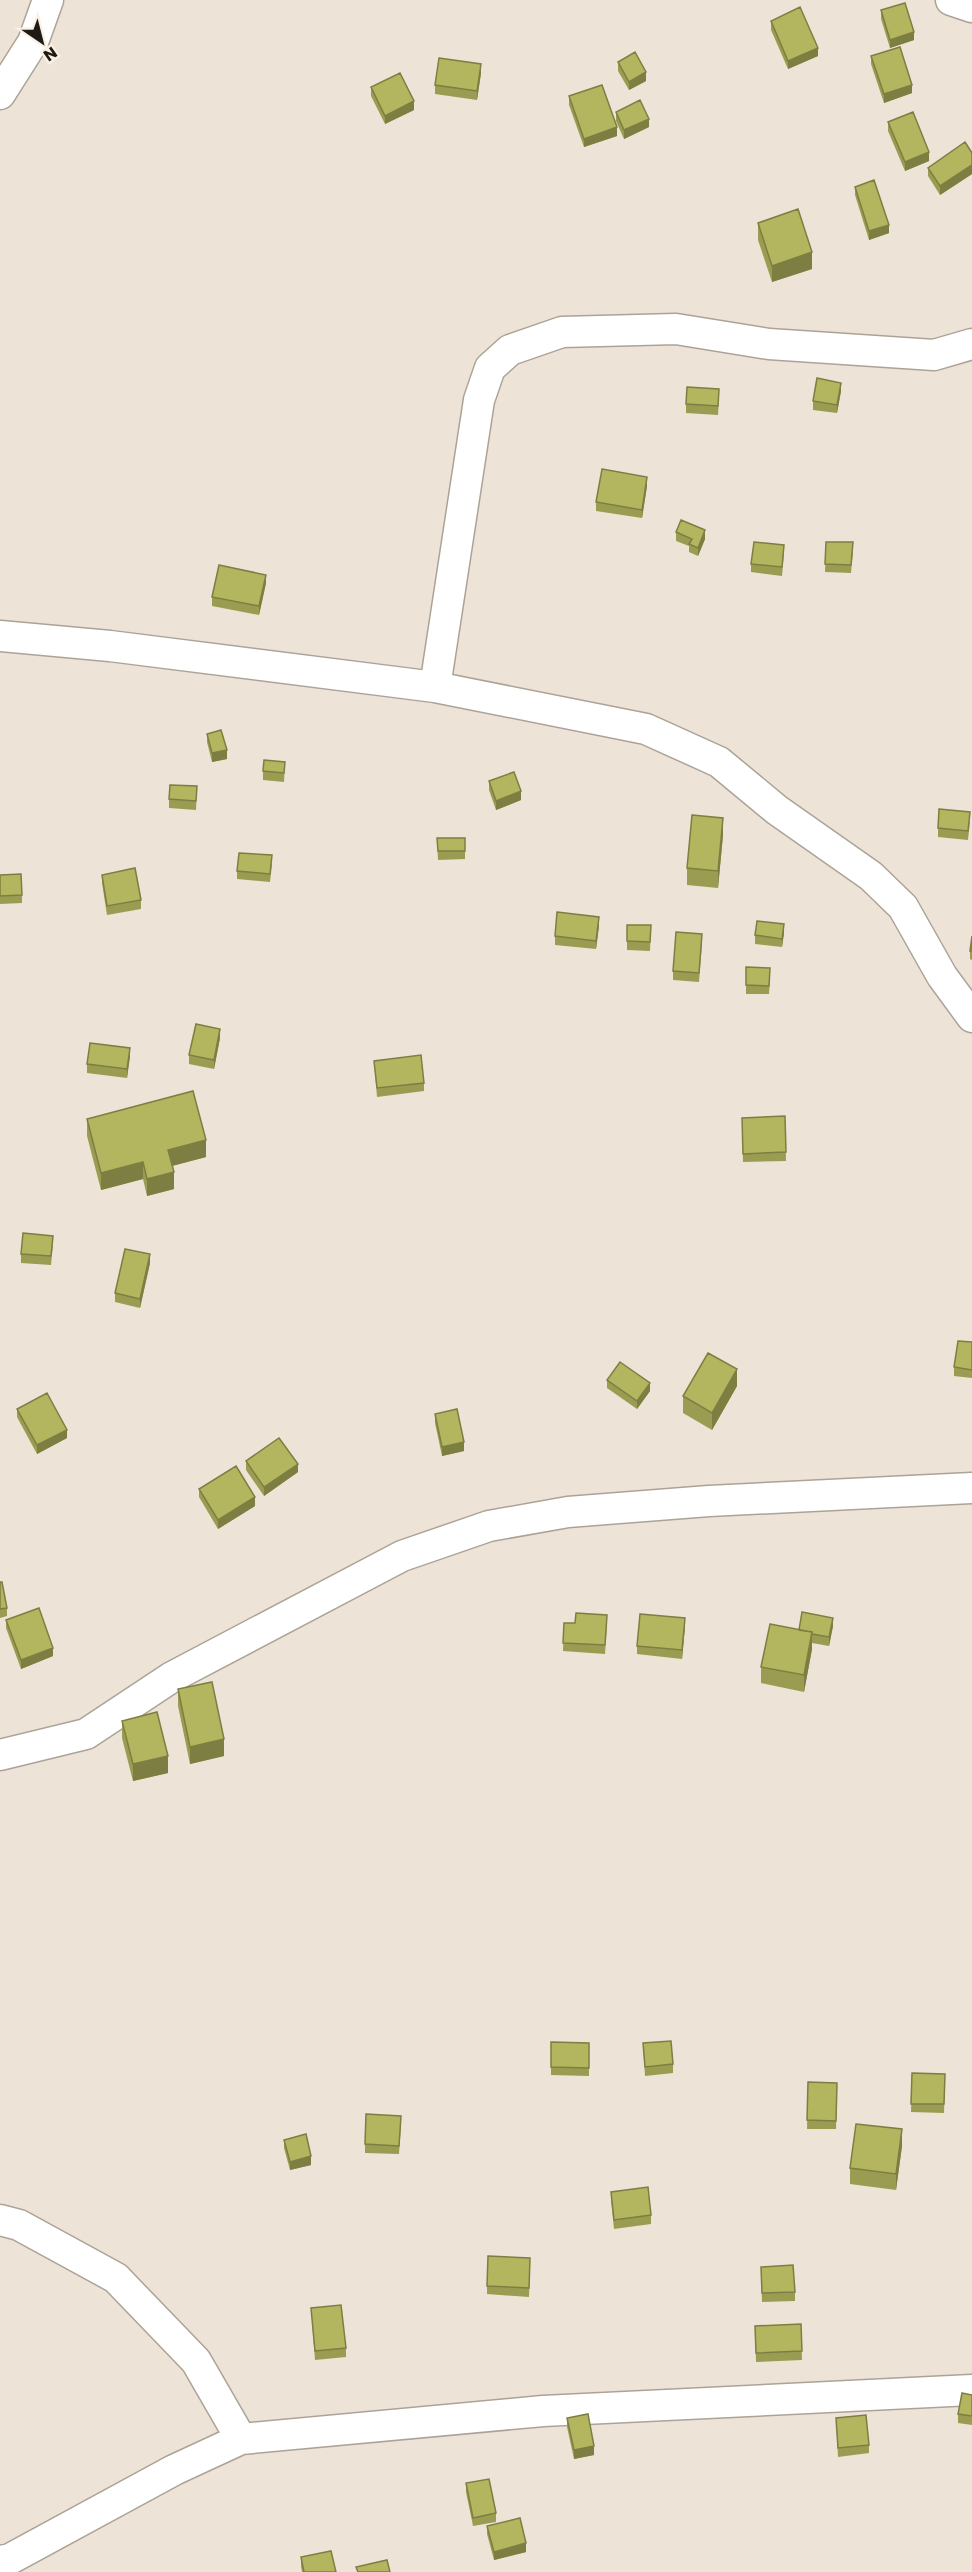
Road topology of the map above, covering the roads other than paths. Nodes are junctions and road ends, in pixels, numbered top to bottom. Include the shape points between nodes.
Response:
1 (48, 0) edge
2 (951, 0) edge
3 (972, 7) edge
4 (0, 94) edge
5 (972, 344) edge
6 (0, 636) edge
7 (435, 687) junction
8 (972, 1017) edge
9 (972, 1488) edge
10 (0, 1755) edge
11 (0, 2220) edge
12 (972, 2390) edge
13 (241, 2439) junction
14 (0, 2562) edge

1 - 4 street via 33,42
2 - 3 street
5 - 7 street via 934,355 769,344 676,329 562,332 510,350 490,368 479,400
6 - 7 street
7 - 8 street via 646,729 719,762 777,810 872,876 903,907 942,976
9 - 10 street via 568,1512 489,1526 391,1561 172,1677 86,1734
11 - 13 street via 19,2224 116,2278 196,2361
12 - 13 street via 543,2410
13 - 14 street

